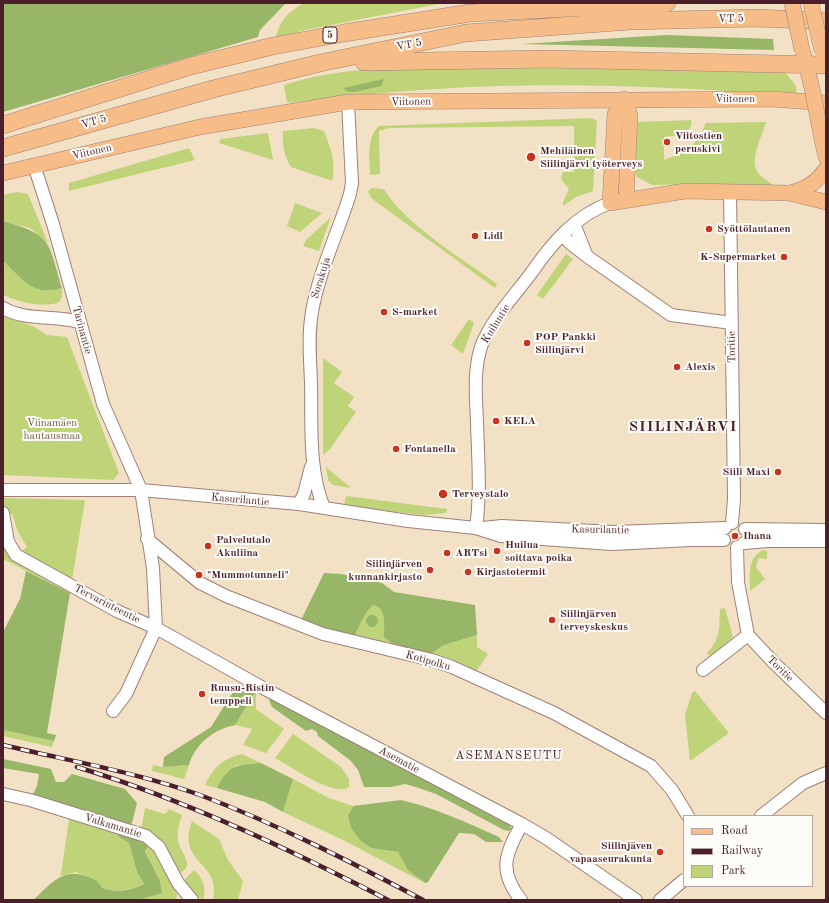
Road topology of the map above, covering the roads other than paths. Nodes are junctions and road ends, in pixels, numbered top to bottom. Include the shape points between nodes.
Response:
1 (666, 3) edge
2 (792, 3) edge
3 (811, 3) edge
4 (826, 21) edge
5 (804, 57) junction
6 (320, 63) junction
7 (825, 63) edge
8 (624, 99) junction
9 (348, 102) junction
10 (826, 103) edge
11 (3, 125) edge
12 (3, 148) edge
13 (826, 157) edge
14 (34, 165) junction
15 (826, 170) edge
16 (3, 173) edge
17 (730, 192) junction
18 (789, 193) junction
19 (626, 199) junction
20 (826, 202) edge
21 (610, 203) junction
22 (574, 224) junction
23 (562, 235) junction
24 (588, 257) junction
25 (3, 308) edge
26 (79, 322) junction
27 (732, 323) junction
28 (313, 456) junction
29 (141, 490) junction
30 (3, 493) edge
31 (299, 504) junction
32 (324, 508) junction
33 (3, 513) edge
34 (476, 528) junction
35 (826, 530) edge
36 (734, 535) junction
37 (147, 540) junction
38 (826, 541) edge
39 (156, 628) junction
40 (748, 635) junction
41 (703, 670) dead end
42 (113, 711) dead end
43 (826, 713) edge
44 (826, 773) edge
45 (3, 794) edge
46 (687, 815) edge
47 (762, 815) edge
48 (522, 824) junction
49 (683, 882) edge
50 (189, 899) edge
51 (521, 900) edge
52 (636, 900) edge
53 (660, 900) edge
54 (674, 900) edge

1 - 11 highway, VT 5 / 5 via 470,13 273,46 191,66
2 - 5 main road, bridge
3 - 7 main road, bridge
4 - 6 highway, VT 5 / 5 via 756,18 630,21 466,33
5 - 6 highway
5 - 7 highway
5 - 13 main road, bridge
6 - 12 highway, VT 5 / 5 via 213,89
8 - 9 main road, Viitonen
8 - 10 main road, Viitonen via 771,99
8 - 19 main road via 630,116
8 - 21 main road via 615,114
9 - 14 main road, Viitonen via 200,127
9 - 28 street, Sorakuja via 351,188 311,314
14 - 16 main road, Viitonen
14 - 26 street, Tarinantie via 55,231
15 - 18 main road via 804,190
17 - 18 main road, Kuiluntie
17 - 19 main road, Kuiluntie via 685,191
17 - 27 street, Toritie
18 - 20 main road
19 - 21 main road, Kuiluntie
21 - 22 street, Kuiluntie
22 - 23 street, Kuiluntie
22 - 24 street
23 - 24 street
23 - 34 street, Kuiluntie via 549,247 482,344 477,364 475,393 479,508
24 - 27 street via 671,315
25 - 26 street via 16,314
26 - 29 street, Tarinantie via 103,404
27 - 36 street, Toritie
28 - 31 street, Sorakuja via 308,483
28 - 32 street, Sorakuja via 316,484
29 - 30 street, Kasurilantie
29 - 31 street, Kasurilantie
29 - 37 street, Tarinantie
31 - 32 street, Kasurilantie
32 - 34 street, Kasurilantie
33 - 39 street, Tervarinteentie via 8,542 16,555 117,611
34 - 36 street, Kasurilantie via 501,536 612,544
35 - 36 street, Kasurilantie
36 - 38 street, Kasurilantie via 768,541
36 - 40 street via 738,582
37 - 39 street, Tarinantie via 153,568
37 - 46 street, Kotipolku via 200,583 226,596 323,634 452,667 554,713 652,766 672,790
39 - 42 street via 126,694
39 - 48 street, Asematie via 265,689
40 - 41 street
40 - 43 street, Toritie
44 - 47 street via 803,784
45 - 50 street, Valkamantie via 146,836 159,847
48 - 51 street via 505,866 507,875
48 - 52 street, Asematie via 553,842
49 - 53 street
49 - 54 street

